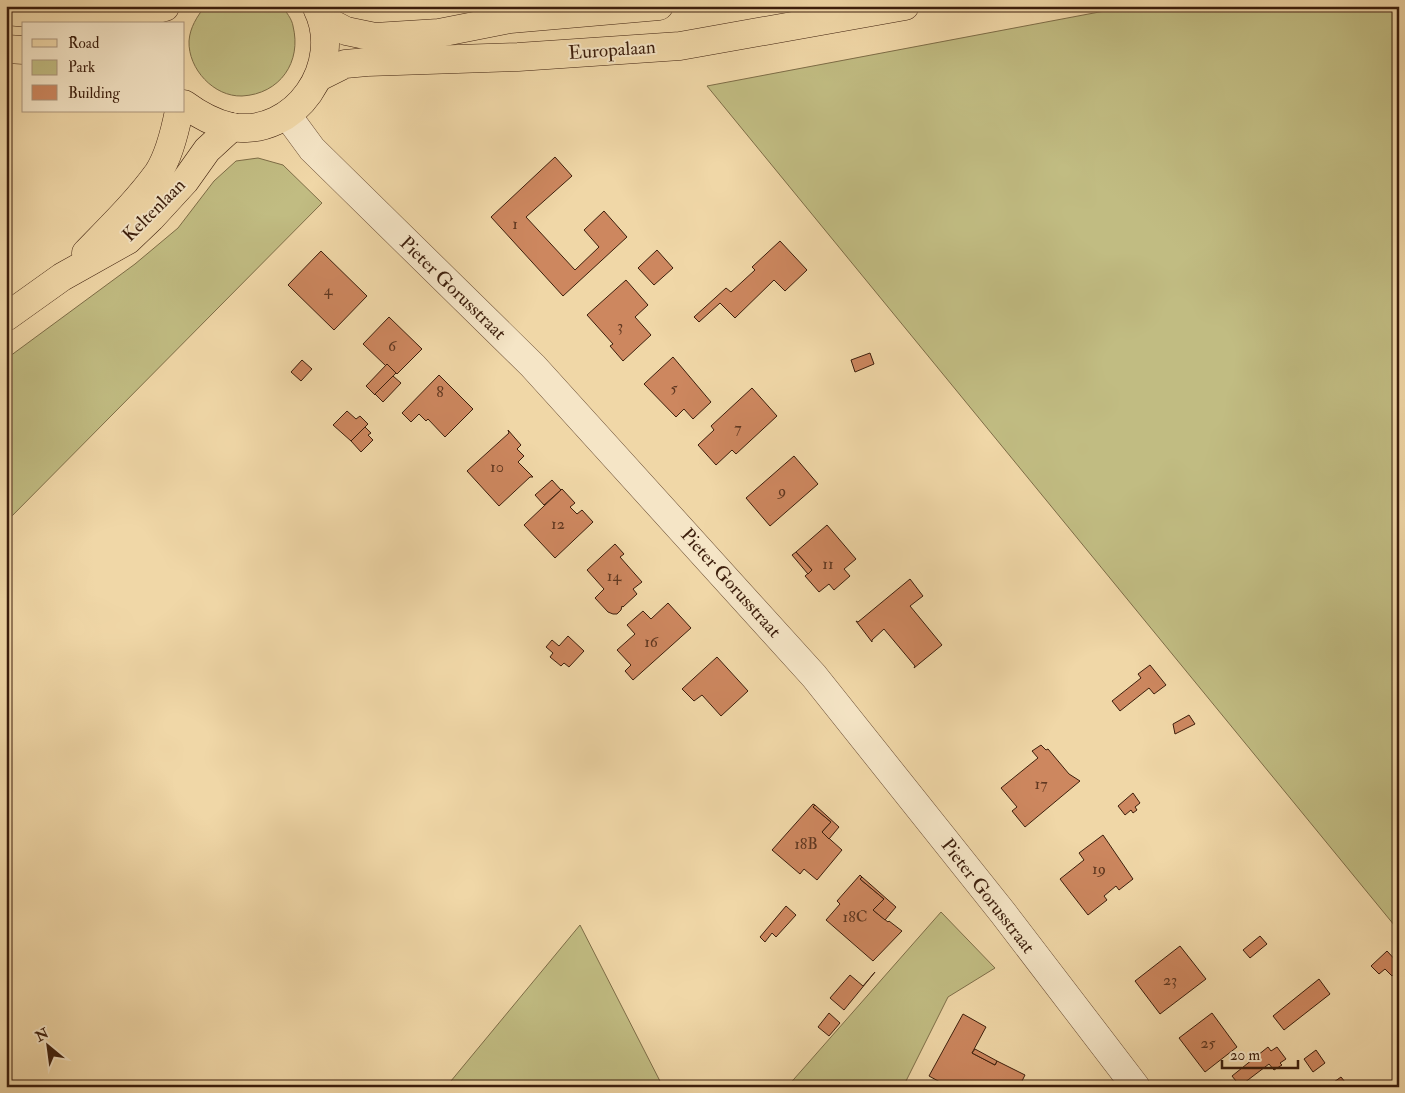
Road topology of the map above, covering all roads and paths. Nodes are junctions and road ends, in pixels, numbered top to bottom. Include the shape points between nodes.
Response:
1 (165, 6) edge
2 (660, 6) edge
3 (905, 6) edge
4 (6, 11) edge
5 (320, 12) edge
6 (161, 22) edge
7 (6, 49) edge
8 (22, 50) edge
9 (319, 77) junction
10 (185, 105) edge
11 (179, 112) edge
12 (286, 115) junction
13 (232, 127) junction
14 (62, 277) junction
15 (6, 317) edge
16 (1136, 1087) edge

1 - 4 main road via 121,19
1 - 6 main road
2 - 5 main road, Europalaan via 510,19 439,33 375,37 346,31
3 - 9 main road, Europalaan via 680,46 367,62 345,64
5 - 9 main road, Europalaan via 326,38 325,58
7 - 8 main road
9 - 12 main road, Europalaan via 306,98
10 - 13 main road, Europalaan via 204,119
11 - 14 main road, Keltenlaan via 159,171 123,215
12 - 13 main road, Europalaan via 260,125
12 - 16 street, Pieter Gorusstraat via 312,149 533,366 814,676 1003,913
13 - 14 main road, Keltenlaan via 207,150 185,181 128,240
14 - 15 main road, Keltenlaan

